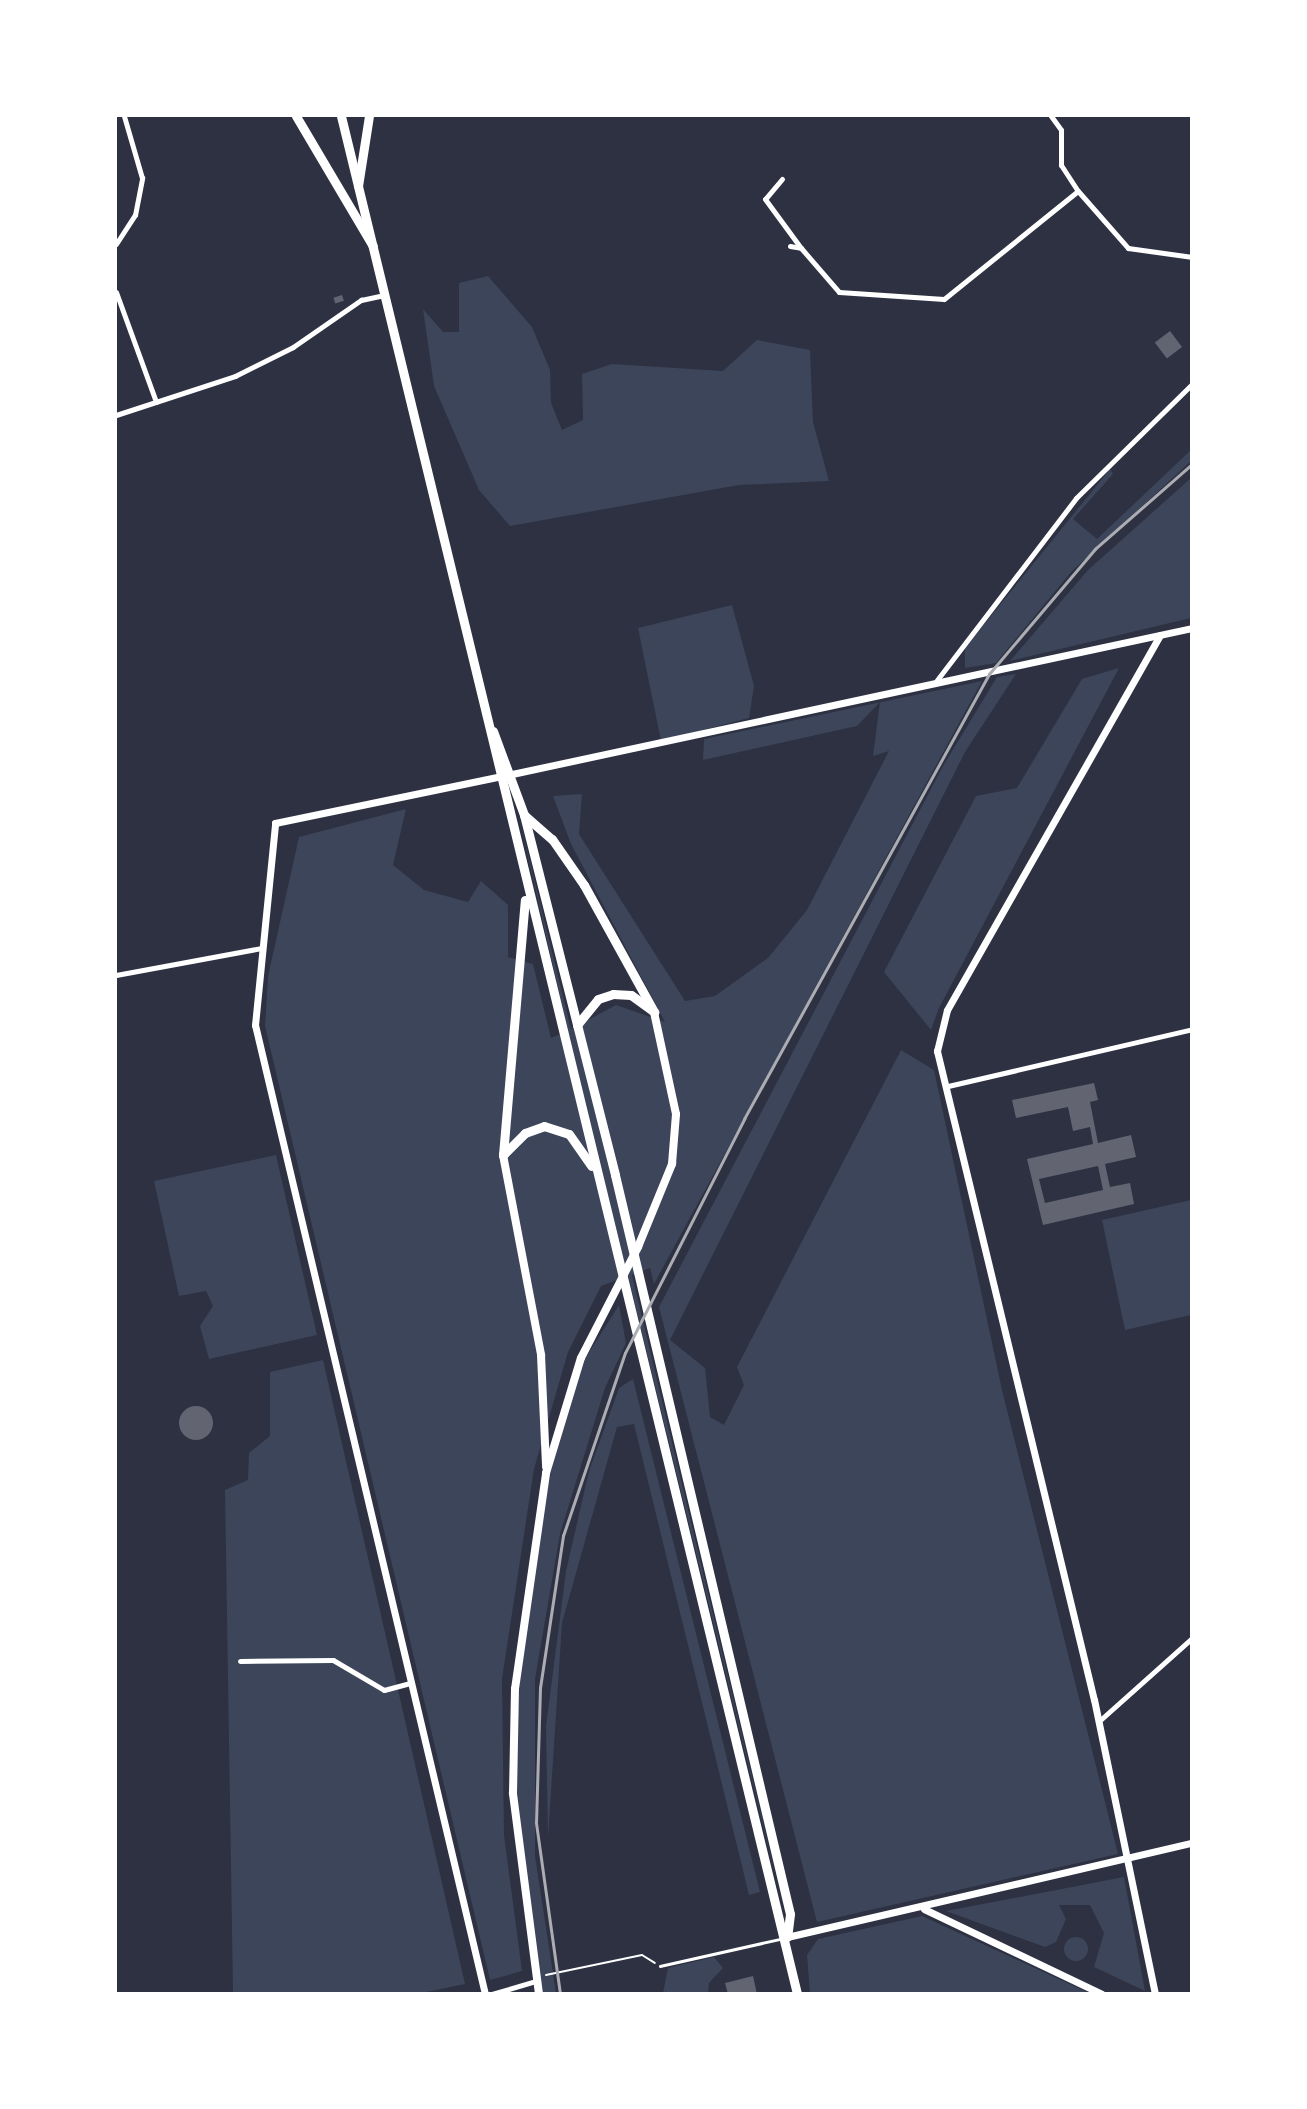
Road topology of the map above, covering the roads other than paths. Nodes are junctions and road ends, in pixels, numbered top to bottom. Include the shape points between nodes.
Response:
1 (124, 116) edge
2 (296, 116) edge
3 (341, 116) edge
4 (369, 116) edge
5 (1051, 116) edge
6 (782, 179) dead end
7 (358, 186) junction
8 (1078, 191) junction
9 (116, 244) edge
10 (373, 246) junction
11 (790, 246) dead end
12 (802, 248) junction
13 (1192, 257) edge
14 (116, 292) edge
15 (385, 295) junction
16 (1192, 384) edge
17 (156, 402) junction
18 (116, 415) edge
19 (1192, 628) edge
20 (1160, 635) junction
21 (937, 680) junction
22 (492, 729) junction
23 (512, 774) junction
24 (498, 777) junction
25 (524, 816) junction
26 (526, 894) junction
27 (262, 948) junction
28 (116, 975) edge
29 (654, 1012) junction
30 (577, 1025) junction
31 (1192, 1029) edge
32 (948, 1086) junction
33 (503, 1155) junction
34 (598, 1176) junction
35 (546, 1473) junction
36 (1192, 1638) edge
37 (240, 1661) dead end
38 (411, 1683) junction
39 (1098, 1722) junction
40 (1192, 1843) edge
41 (1125, 1860) junction
42 (924, 1909) junction
43 (787, 1937) junction
44 (660, 1966) road end
45 (536, 1981) junction
46 (485, 1993) edge
47 (492, 1993) edge
48 (539, 1993) edge
49 (797, 1993) edge
50 (1102, 1993) edge
51 (1155, 1993) edge

1 - 9 street via 142,178 135,215
2 - 10 main road
3 - 7 main road
4 - 7 main road
5 - 8 street via 1061,130 1061,166
6 - 12 street via 765,199
7 - 10 main road
8 - 12 street via 944,299 839,292
8 - 13 street via 1128,248
10 - 15 main road
11 - 12 street
14 - 17 street
15 - 17 street via 361,300 293,347 234,376
15 - 22 main road
16 - 21 street via 1076,498
17 - 18 street
19 - 20 street
20 - 21 street
20 - 32 street via 947,1010 937,1051
21 - 23 street
22 - 23 main road
22 - 24 main road
23 - 24 main road
23 - 25 main road
24 - 26 main road
24 - 27 street via 275,823
25 - 29 main road via 552,839 584,885
25 - 30 main road
26 - 33 main road
26 - 34 main road
27 - 28 street
27 - 38 street via 254,1025
29 - 30 main road via 631,995 613,994 598,999
29 - 35 main road via 676,1114 671,1164 638,1247 581,1357
30 - 43 main road via 790,1914
31 - 32 street
32 - 39 street
33 - 34 main road via 525,1133 544,1126 569,1134
33 - 35 main road via 541,1355
34 - 43 main road via 776,1918
35 - 45 main road via 514,1689 513,1793
36 - 39 street
37 - 38 street via 333,1660 372,1686
38 - 46 street
39 - 41 street
40 - 41 street
41 - 42 street
41 - 51 street
42 - 43 street
42 - 50 street
43 - 44 lane
43 - 49 main road
45 - 47 street
45 - 48 main road

